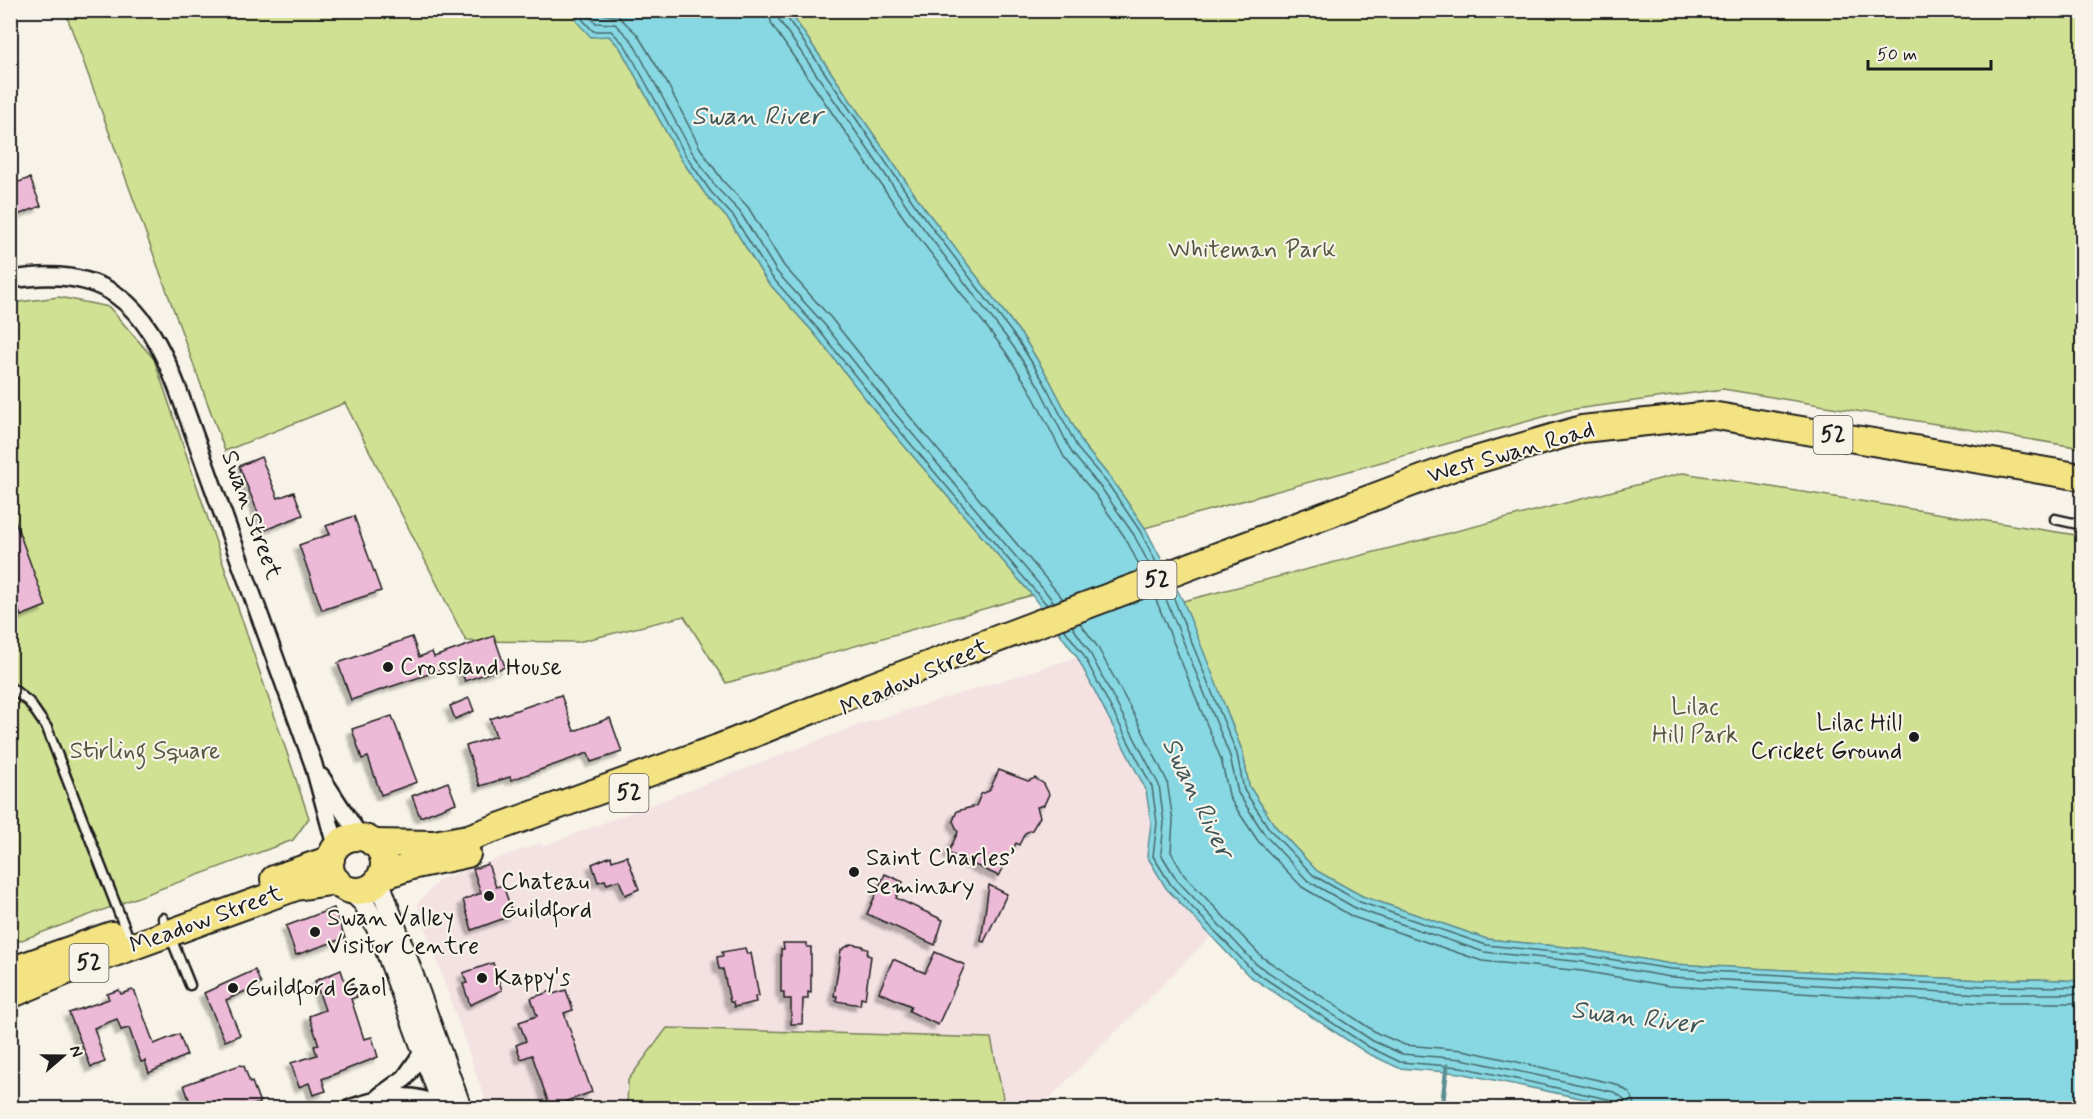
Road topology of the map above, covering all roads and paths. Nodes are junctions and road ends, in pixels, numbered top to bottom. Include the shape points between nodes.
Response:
1 (10, 280) edge
2 (2082, 477) edge
3 (2055, 519) dead end
4 (2082, 525) edge
5 (999, 640) junction
6 (10, 687) edge
7 (313, 763) junction
8 (367, 840) junction
9 (338, 869) junction
10 (379, 878) junction
11 (166, 925) junction
12 (126, 931) junction
13 (10, 971) edge
14 (190, 985) dead end
15 (10, 995) edge
16 (423, 1052) junction
17 (368, 1102) junction
18 (351, 1108) edge
19 (442, 1108) edge
20 (461, 1108) edge

1 - 7 street, Swan Street via 64,276 92,283 119,296 146,322 166,359
2 - 5 main road, West Swan Road / 52 via 1711,415 1582,429 1459,465
3 - 4 lane
5 - 8 main road, Meadow Street / 52 via 718,748 468,838 434,844
5 - 10 main road, Meadow Street / 52 via 755,747 467,854 411,866
6 - 12 lane via 29,702 47,728
7 - 8 street, Swan Street
7 - 9 street, Swan Street
8 - 9 main road, 52 via 347,839
8 - 10 main road via 383,861
9 - 10 main road, 52 via 363,890
9 - 11 main road, Meadow Street / 52 via 296,887
9 - 16 street, Swan Street via 364,903 380,934
10 - 20 street
11 - 12 main road, Meadow Street / 52
11 - 14 lane
11 - 15 main road, Meadow Street / 52
12 - 13 main road, Meadow Street / 52
16 - 17 street via 394,1088
16 - 19 street, Swan Street
17 - 18 street
17 - 19 street via 413,1097

